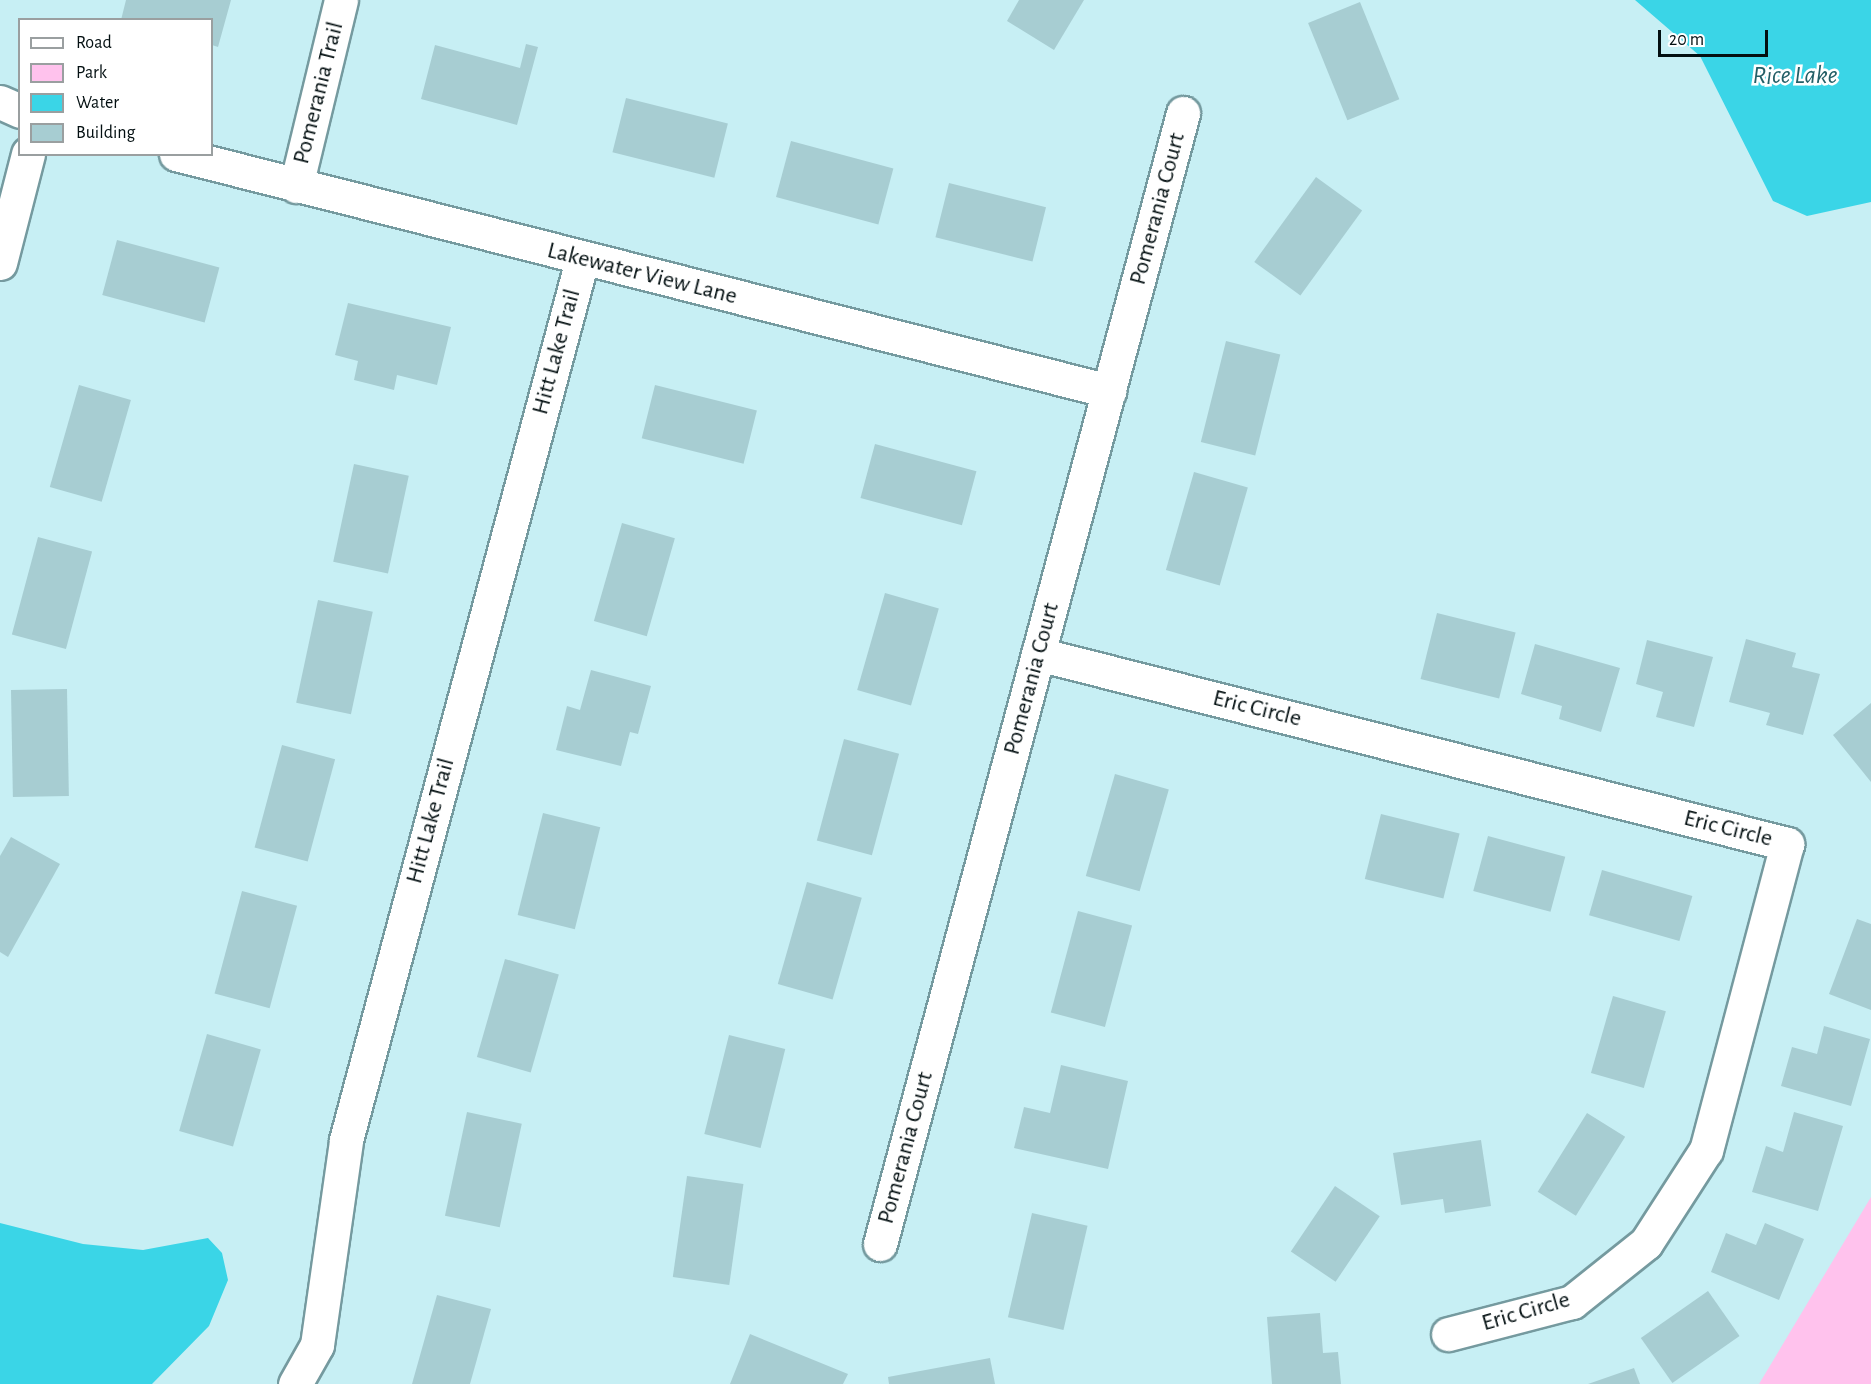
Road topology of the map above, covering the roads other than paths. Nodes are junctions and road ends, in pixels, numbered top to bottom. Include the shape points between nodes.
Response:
1 (341, 0) edge
2 (0, 102) edge
3 (18, 110) edge
4 (1183, 113) dead end
5 (27, 156) edge
6 (184, 156) edge
7 (296, 186) junction
8 (582, 260) junction
9 (0, 263) edge
10 (1109, 391) junction
11 (1038, 654) junction
12 (880, 1244) dead end
13 (1448, 1334) dead end
14 (295, 1384) edge

1 - 7 street, Pomerania Trail
2 - 3 street
4 - 10 street, Pomerania Court
5 - 9 street
6 - 7 street, Lakewater View Lane
7 - 8 street, Lakewater View Lane
8 - 10 street, Lakewater View Lane
8 - 14 street, Hitt Lake Trail via 346,1140 317,1345
10 - 11 street, Pomerania Court
11 - 12 street, Pomerania Court
11 - 13 street, Eric Circle via 1787,844 1706,1150 1646,1244 1572,1302

